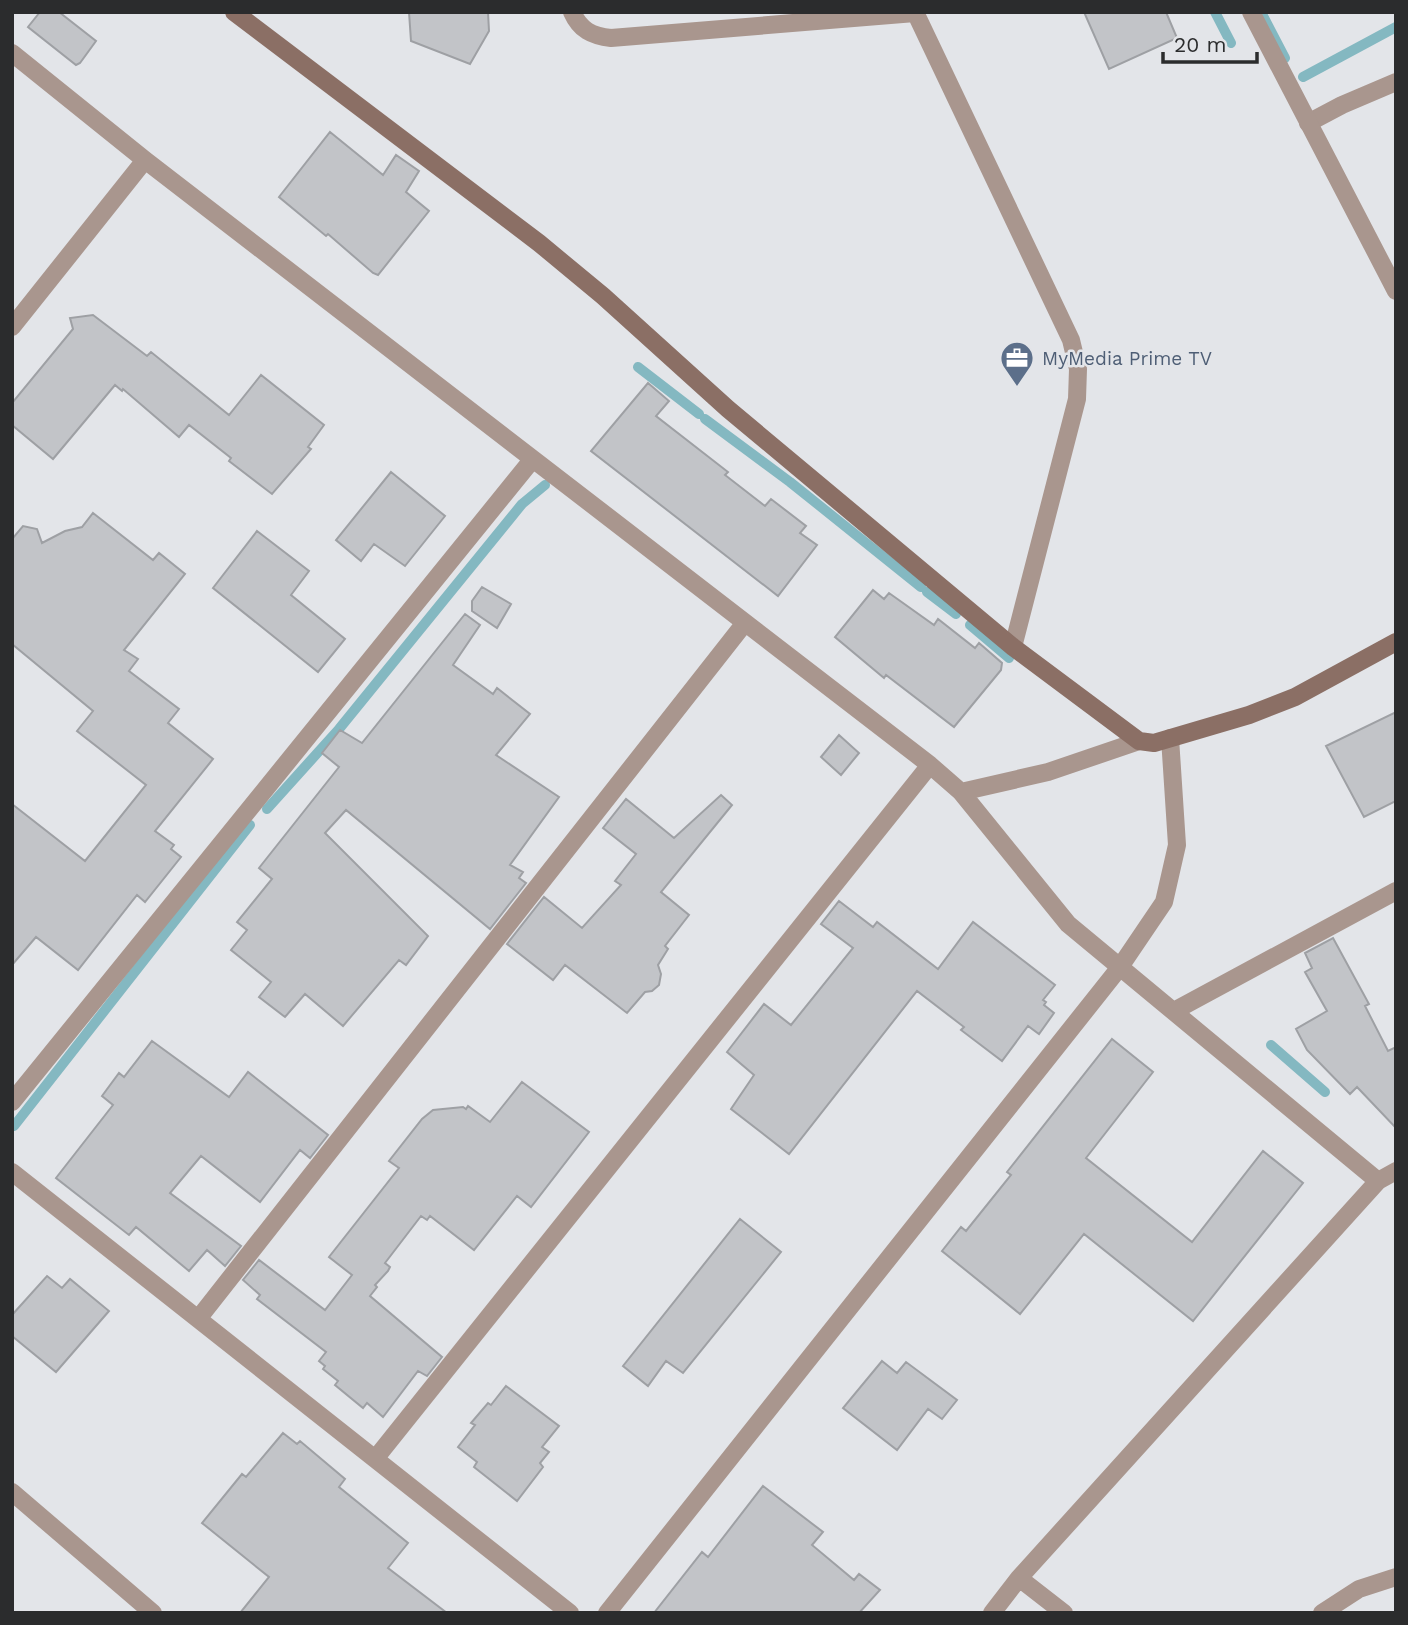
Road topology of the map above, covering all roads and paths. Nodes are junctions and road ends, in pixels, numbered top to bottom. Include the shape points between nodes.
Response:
1 (234, 12) edge
2 (572, 12) edge
3 (1251, 12) edge
4 (915, 13) edge
5 (12, 54) edge
6 (1396, 82) edge
7 (1308, 123) junction
8 (145, 160) junction
9 (1396, 291) edge
10 (12, 327) edge
11 (532, 460) junction
12 (744, 624) junction
13 (1396, 642) edge
14 (1013, 647) junction
15 (1170, 738) junction
16 (1139, 741) junction
17 (930, 765) junction
18 (961, 792) junction
19 (1396, 891) edge
20 (1119, 967) junction
21 (1174, 1011) junction
22 (12, 1102) edge
23 (1396, 1171) edge
24 (12, 1172) edge
25 (1378, 1181) junction
26 (198, 1319) junction
27 (375, 1459) junction
28 (12, 1492) edge
29 (1396, 1577) edge
30 (1019, 1578) junction
31 (153, 1613) edge
32 (570, 1613) edge
33 (607, 1613) edge
34 (992, 1613) edge
35 (1064, 1613) edge
36 (1322, 1613) edge

1 - 14 main road via 539,243 728,409
2 - 4 street via 582,29 611,38
3 - 7 street
4 - 14 street via 1071,340 1078,369 1077,399
5 - 8 street
6 - 7 street
7 - 9 street
8 - 10 street
8 - 11 street
11 - 12 street
11 - 22 street
12 - 17 street
12 - 26 street
13 - 15 main road via 1295,697
14 - 16 main road
15 - 16 main road
15 - 20 street via 1177,845 1164,902
16 - 18 street via 1048,772
17 - 18 street
17 - 27 street
18 - 20 street via 1068,924
19 - 21 street
20 - 21 street
20 - 33 street
21 - 25 street
23 - 25 street
24 - 26 street
25 - 30 street
26 - 27 street
27 - 32 street
28 - 31 street
29 - 36 street via 1359,1589
30 - 34 street
30 - 35 street

